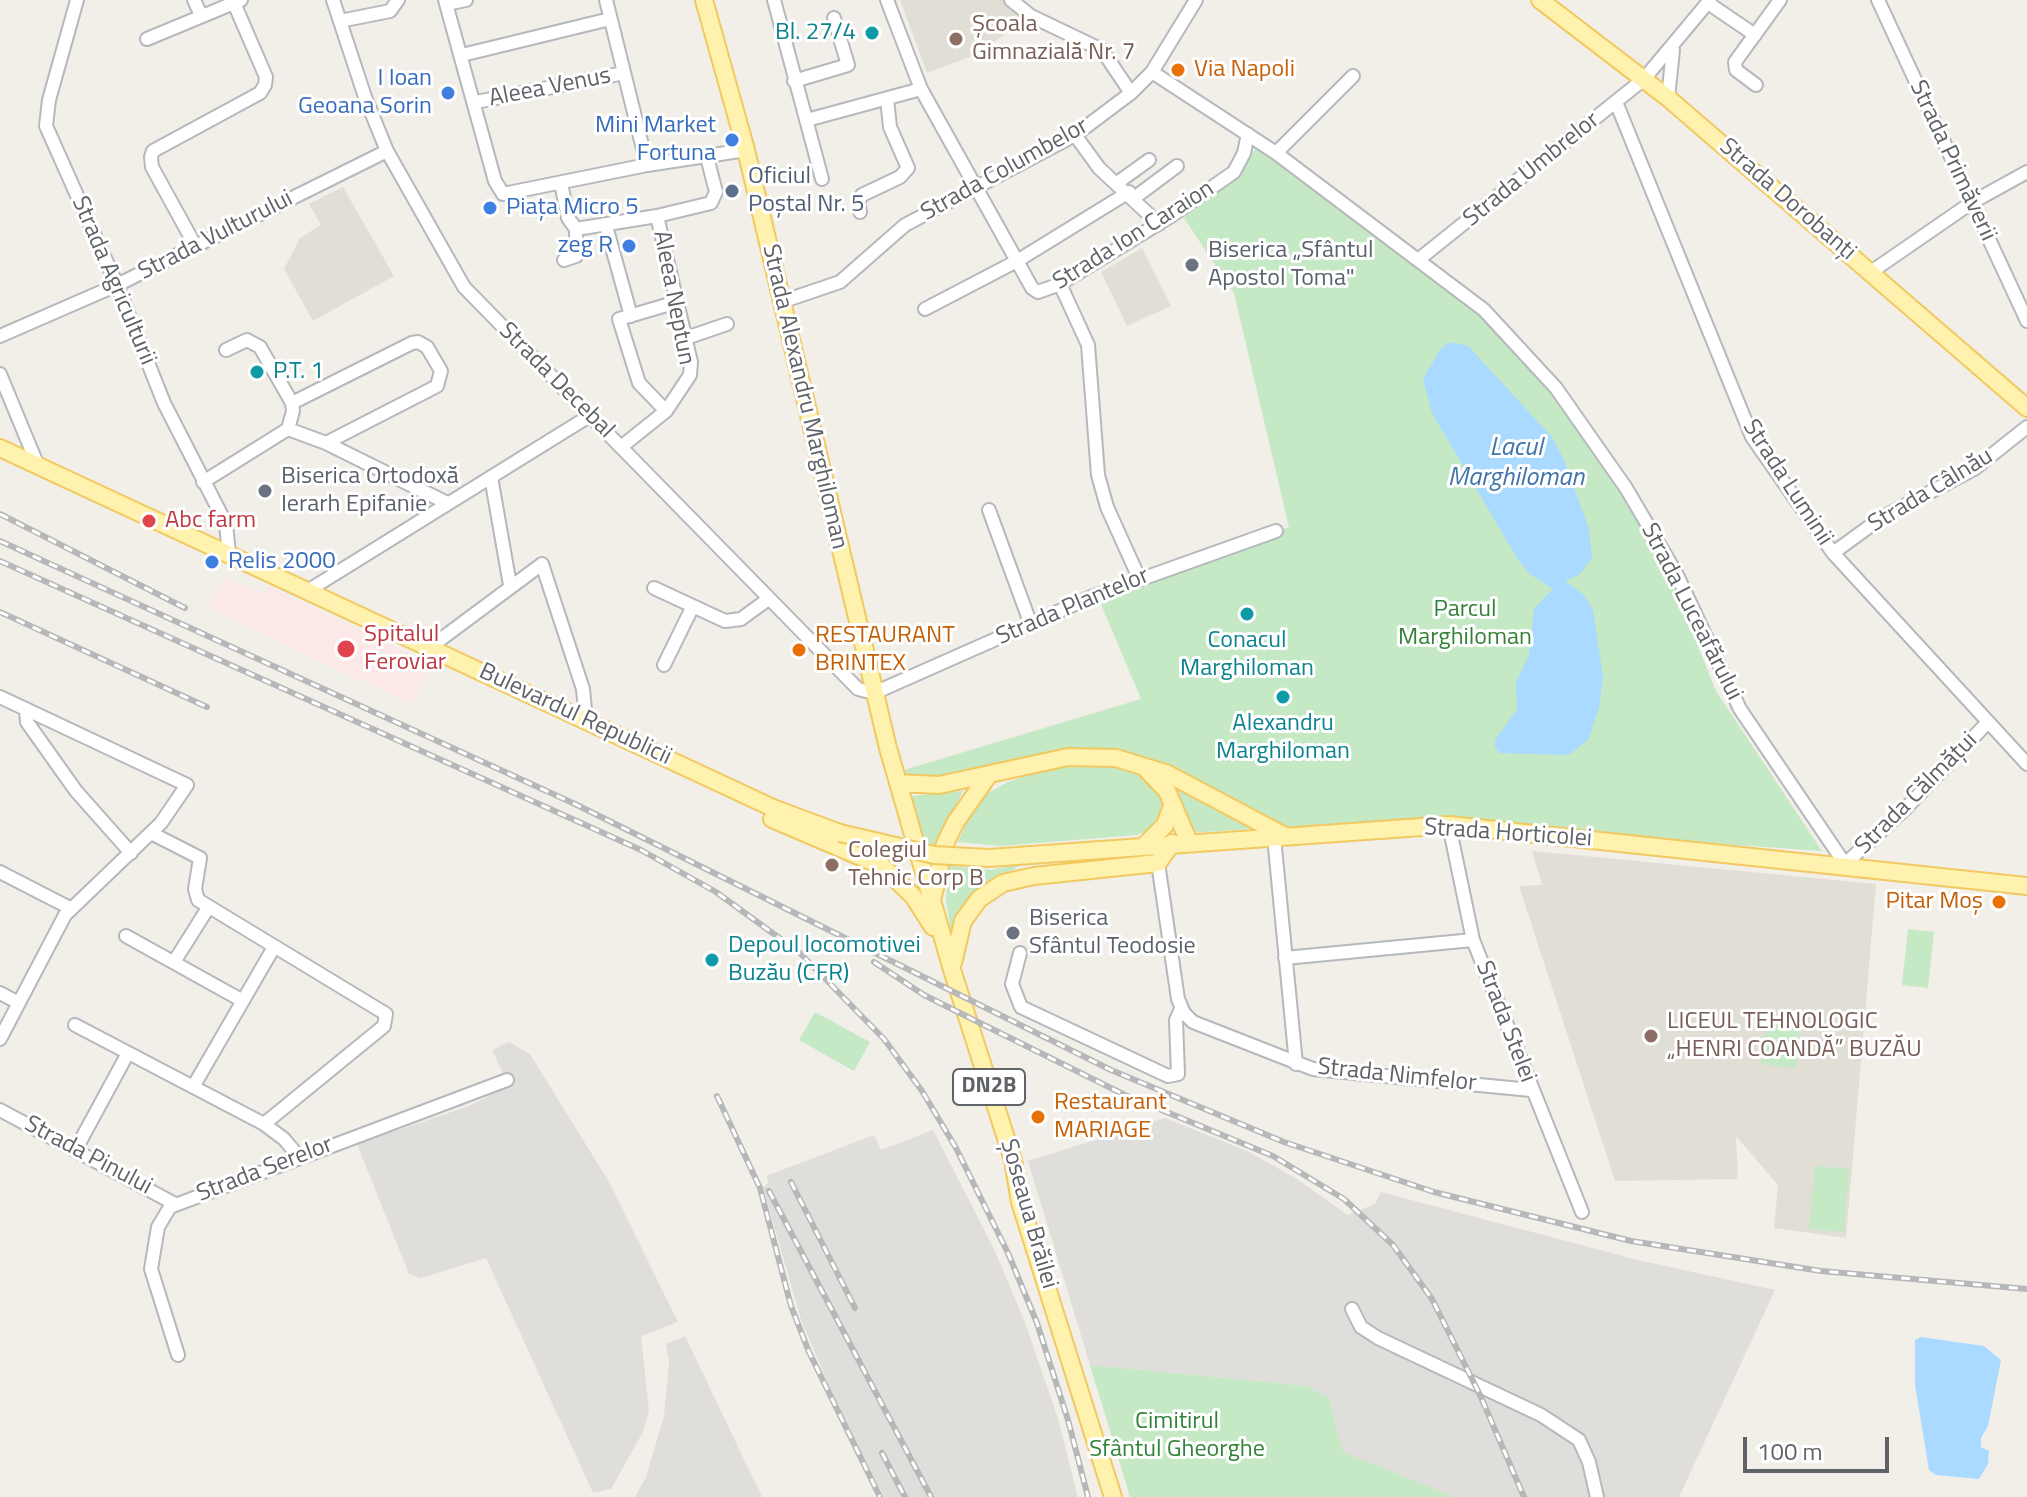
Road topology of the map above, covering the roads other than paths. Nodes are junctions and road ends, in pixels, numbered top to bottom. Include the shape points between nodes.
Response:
1 (77, 0) edge
2 (194, 0) edge
3 (333, 0) edge
4 (398, 0) edge
5 (466, 0) edge
6 (606, 0) edge
7 (704, 0) edge
8 (774, 0) edge
9 (887, 0) edge
10 (1011, 0) edge
11 (1196, 0) edge
12 (1540, 0) edge
13 (1780, 0) edge
14 (237, 2) edge
15 (446, 2) edge
16 (1709, 2) edge
17 (1883, 2) edge
18 (201, 15) junction
19 (834, 18) dead end
20 (610, 19) junction
21 (340, 21) junction
22 (1755, 35) junction
23 (147, 39) dead end
24 (1673, 48) junction
25 (462, 55) junction
26 (1152, 72) junction
27 (624, 73) junction
28 (1353, 76) dead end
29 (1644, 79) junction
30 (794, 81) junction
31 (1756, 85) dead end
32 (921, 89) junction
33 (1131, 93) junction
34 (1668, 98) junction
35 (887, 99) junction
36 (476, 102) junction
37 (1616, 102) junction
38 (807, 120) junction
39 (1248, 134) junction
40 (1075, 135) junction
41 (746, 150) junction
42 (387, 151) junction
43 (1276, 153) junction
44 (707, 157) junction
45 (1149, 160) dead end
46 (647, 165) junction
47 (1177, 166) dead end
48 (2027, 172) edge
49 (822, 179) dead end
50 (561, 183) junction
51 (1117, 183) junction
52 (977, 189) junction
53 (1131, 195) junction
54 (1971, 203) junction
55 (860, 212) dead end
56 (657, 216) junction
57 (1159, 224) junction
58 (606, 226) junction
59 (576, 229) junction
60 (196, 247) junction
61 (564, 260) dead end
62 (1418, 260) junction
63 (1017, 261) junction
64 (1871, 272) junction
65 (1060, 284) junction
66 (117, 285) junction
67 (677, 302) junction
68 (781, 302) junction
69 (925, 309) dead end
70 (631, 316) junction
71 (2027, 321) edge
72 (727, 324) dead end
73 (0, 336) edge
74 (686, 338) junction
75 (226, 350) dead end
76 (0, 374) edge
77 (292, 403) junction
78 (2027, 408) edge
79 (666, 411) junction
80 (591, 415) junction
81 (2027, 427) edge
82 (288, 429) junction
83 (326, 443) junction
84 (621, 447) junction
85 (0, 448) edge
86 (38, 466) junction
87 (491, 477) junction
88 (203, 482) junction
89 (447, 503) junction
90 (989, 510) dead end
91 (1276, 531) dead end
92 (1833, 553) junction
93 (229, 554) junction
94 (1139, 578) junction
95 (510, 585) junction
96 (654, 588) dead end
97 (309, 590) junction
98 (767, 600) junction
99 (692, 608) junction
100 (1031, 625) junction
101 (429, 648) junction
102 (664, 665) dead end
103 (874, 693) junction
104 (0, 697) edge
105 (26, 709) junction
106 (586, 720) junction
107 (1988, 722) junction
108 (888, 748) joint
109 (2027, 764) edge
110 (1142, 765) junction
111 (698, 772) junction
112 (988, 776) junction
113 (898, 783) junction
114 (1172, 806) junction
115 (1241, 813) junction
116 (1449, 825) junction
117 (151, 833) junction
118 (1280, 837) junction
119 (1250, 838) junction
120 (1181, 843) junction
121 (1144, 846) junction
122 (131, 853) junction
123 (989, 858) joint
124 (1158, 863) junction
125 (1845, 864) junction
126 (0, 872) edge
127 (2027, 886) edge
128 (932, 902) junction
129 (70, 908) junction
130 (208, 908) junction
131 (126, 936) dead end
132 (1473, 940) junction
133 (274, 947) junction
134 (1020, 953) dead end
135 (1285, 958) junction
136 (174, 962) junction
137 (953, 973) junction
138 (0, 993) edge
139 (243, 1001) junction
140 (19, 1003) junction
141 (1181, 1009) junction
142 (75, 1025) dead end
143 (0, 1039) edge
144 (128, 1053) junction
145 (1296, 1064) junction
146 (507, 1080) dead end
147 (193, 1087) junction
148 (1531, 1090) junction
149 (0, 1110) edge
150 (264, 1124) junction
151 (76, 1149) junction
152 (299, 1157) junction
153 (175, 1204) junction
154 (1582, 1212) dead end
155 (1352, 1309) dead end
156 (178, 1355) dead end
157 (1113, 1497) edge
158 (1597, 1497) edge

1 - 66 street, Strada Agriculturii via 46,126
2 - 18 street
3 - 21 street, Strada Decebal
4 - 21 street via 390,11
5 - 15 street
6 - 20 street
7 - 41 main road, Strada Alexandru Marghiloman
8 - 30 street
9 - 32 street
10 - 33 street via 1031,16 1102,50
11 - 26 street, Strada Columbelor
12 - 29 main road, Strada Dorobanți
13 - 22 street
14 - 18 street
14 - 60 street via 266,77 260,93 153,151 151,157
15 - 25 street
16 - 22 street
16 - 24 street, Strada Umbrelor
17 - 54 street, Strada Primăverii
18 - 23 street
19 - 30 street via 848,65
20 - 25 street
20 - 27 street
21 - 42 street, Strada Decebal
22 - 31 street via 1735,67
24 - 29 street, Strada Umbrelor
24 - 34 street
25 - 36 street
26 - 33 street, Strada Columbelor
26 - 39 street, Strada Luceafărului
27 - 36 street, Aleea Venus
27 - 46 street
28 - 43 street
29 - 34 main road, Strada Dorobanți
29 - 37 street, Strada Umbrelor
30 - 38 street
32 - 35 street
32 - 52 street
33 - 40 street, Strada Columbelor
34 - 64 main road, Strada Dorobanți
35 - 38 street
35 - 55 street via 890,127 908,168 862,195
36 - 50 street via 495,181 503,194
37 - 62 street, Strada Umbrelor
37 - 92 street, Strada Luminii via 1752,437
38 - 49 street
39 - 43 street, Strada Luceafărului
39 - 57 street, Strada Ion Caraion via 1234,172
40 - 51 street
40 - 52 street, Strada Columbelor
41 - 44 street
41 - 68 main road, Strada Alexandru Marghiloman
42 - 60 street, Strada Vulturului
42 - 80 street, Strada Decebal via 464,287
43 - 62 street, Strada Luceafărului
44 - 46 street
44 - 56 street, Aleea Neptun via 716,192 711,203
45 - 51 street
46 - 50 street
47 - 53 street
48 - 54 street
50 - 59 street via 568,218
51 - 53 street
52 - 63 street
52 - 68 street, Strada Columbelor via 905,225 840,282
53 - 57 street
53 - 63 street
54 - 64 street
54 - 71 street, Strada Primăverii
56 - 58 street, Aleea Neptun
56 - 67 street, Aleea Neptun
57 - 65 street, Strada Ion Caraion
58 - 59 street, Aleea Neptun
58 - 70 street
59 - 61 street via 576,256
60 - 66 street, Strada Vulturului
62 - 125 street, Strada Luceafărului via 1484,310 1556,388 1676,573 1728,688
63 - 65 street, Strada Ion Caraion via 1038,292
63 - 69 street
64 - 78 main road, Strada Dorobanți
65 - 94 street via 1088,345 1098,475
66 - 73 street, Strada Vulturului
66 - 88 street, Strada Agriculturii via 164,403
67 - 70 street
67 - 74 street, Aleea Neptun
68 - 103 main road, Strada Alexandru Marghiloman
70 - 79 street via 619,319 630,359 639,383
72 - 74 street
74 - 79 street, Aleea Neptun via 690,375
75 - 77 street via 247,340 260,347
76 - 86 street
77 - 82 street
77 - 83 street via 412,343 427,347 441,371 437,386
79 - 84 street, Aleea Neptun
80 - 84 street, Strada Decebal
80 - 87 street
81 - 92 street, Strada Câlnău via 1974,469 1881,518
82 - 83 street
82 - 88 street
83 - 89 street
84 - 98 street, Strada Decebal
85 - 86 main road, Bulevardul Republicii
86 - 93 main road, Bulevardul Republicii
87 - 89 street
87 - 95 street
88 - 93 street, Strada Agriculturii via 226,524
89 - 97 street
90 - 100 street
91 - 94 street, Strada Plantelor
92 - 107 street, Strada Luminii
93 - 97 main road, Bulevardul Republicii
94 - 100 street, Strada Plantelor
95 - 101 street
95 - 106 street via 540,564 545,566 583,689
96 - 99 street
97 - 101 main road, Bulevardul Republicii
98 - 99 street via 733,621
98 - 103 street, Strada Decebal via 850,683
99 - 102 street
100 - 103 street, Strada Plantelor
101 - 106 main road, Bulevardul Republicii
103 - 108 main road, Strada Alexandru Marghiloman
104 - 105 street
105 - 117 street via 187,785
105 - 122 street via 27,722 76,791
106 - 111 main road, Bulevardul Republicii
107 - 109 street, Strada Luminii
107 - 125 street, Strada Călmățui
108 - 113 main road, Șoseaua Brăilei
110 - 112 main road via 1090,755
110 - 114 main road via 1167,791
110 - 115 main road
111 - 123 main road, Bulevardul Republicii, bridge via 840,833 934,855
111 - 137 main road via 757,811 890,872 922,908
112 - 113 main road via 939,785
112 - 128 main road via 945,844
113 - 128 main road, Șoseaua Brăilei
114 - 120 main road
114 - 121 main road via 1165,825
115 - 118 main road
115 - 119 main road via 1255,827
116 - 118 main road, Strada Horticolei
116 - 125 main road, Strada Horticolei
116 - 132 street, Strada Stelei
117 - 122 street
117 - 130 street via 200,858 195,895
118 - 119 main road, Strada Horticolei
118 - 135 street
119 - 120 main road, Strada Horticolei
120 - 121 main road, Strada Horticolei
120 - 124 main road
121 - 123 main road, Strada Horticolei
122 - 129 street
124 - 137 main road via 1003,883 979,899 963,921
124 - 141 street
125 - 127 main road, Strada Horticolei
126 - 129 street
128 - 137 main road, Șoseaua Brăilei / DN2B
129 - 140 street
130 - 133 street
130 - 136 street
131 - 136 street
132 - 135 street
132 - 148 street, Strada Stelei
133 - 139 street
133 - 150 street via 383,1011 388,1020
134 - 141 street via 1012,984 1021,1007 1168,1076 1178,1074 1176,1020
135 - 145 street
136 - 139 street
137 - 157 main road, Șoseaua Brăilei / DN2B
138 - 140 street
139 - 147 street
140 - 143 street
141 - 145 street, Strada Nimfelor via 1193,1022
142 - 144 street
144 - 147 street
144 - 151 street
145 - 148 street, Strada Nimfelor
146 - 152 street, Strada Serelor
147 - 150 street
148 - 154 street, Strada Stelei
149 - 151 street, Strada Pinului
150 - 152 street
151 - 153 street, Strada Pinului
152 - 153 street, Strada Serelor
153 - 156 street, Strada Serelor via 161,1219 151,1262
155 - 158 street via 1361,1327 1378,1338 1541,1415 1579,1440

